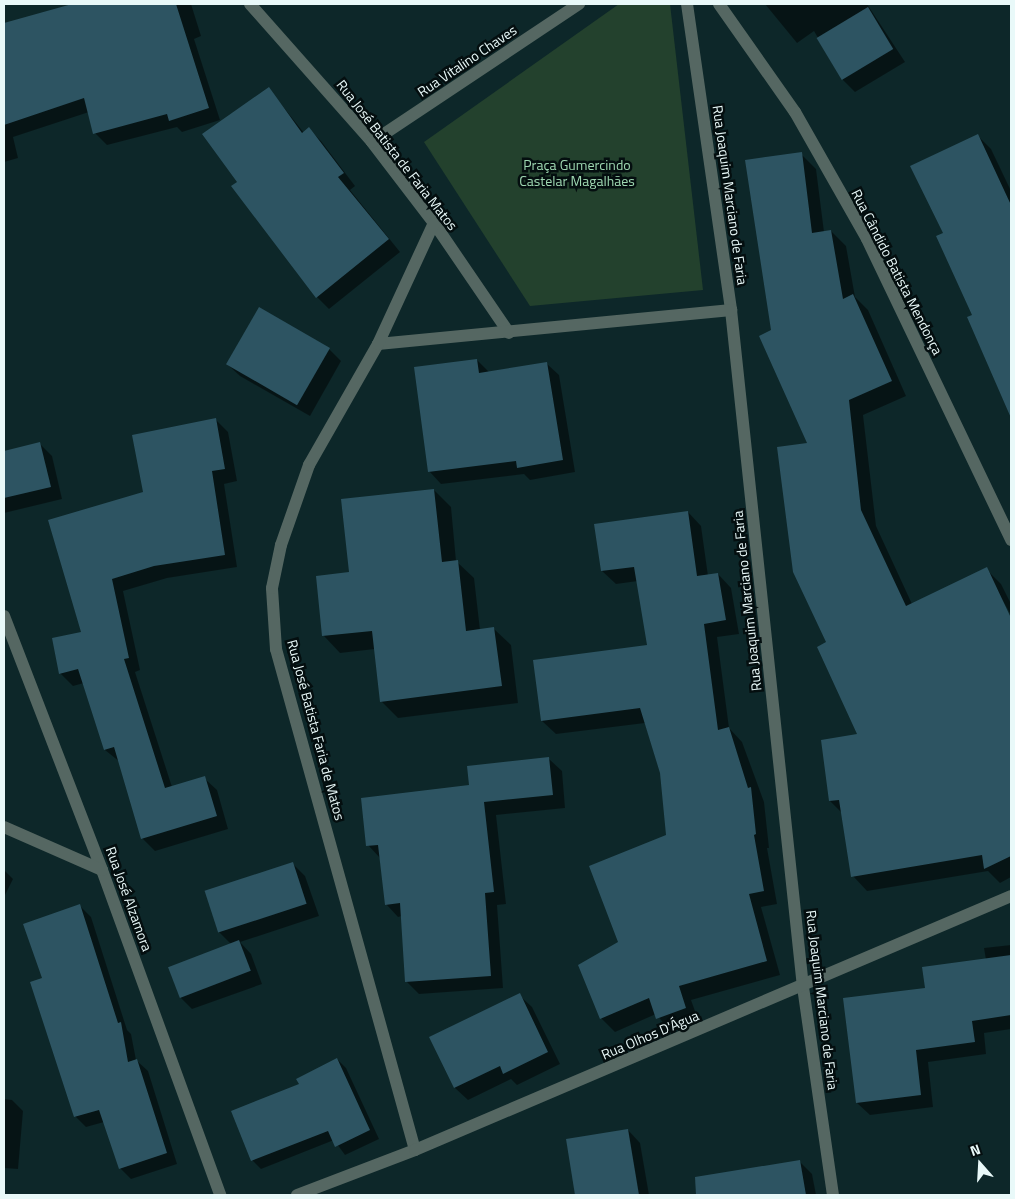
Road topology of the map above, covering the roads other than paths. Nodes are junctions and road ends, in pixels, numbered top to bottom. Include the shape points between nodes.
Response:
1 (250, 4) edge
2 (579, 4) edge
3 (687, 4) edge
4 (719, 4) edge
5 (372, 142) junction
6 (434, 223) junction
7 (731, 310) junction
8 (509, 333) junction
9 (378, 344) junction
10 (1011, 540) edge
11 (4, 616) edge
12 (4, 827) edge
13 (102, 870) junction
14 (1011, 896) edge
15 (803, 987) junction
16 (415, 1150) junction
17 (220, 1195) edge
18 (297, 1195) edge
19 (833, 1195) edge

1 - 5 street, Rua José Batista de Faria Matos
2 - 5 street, Rua Vitalino Chaves
3 - 7 street, Rua Joaquim Marciano de Faria
4 - 10 street, Rua Cândido Batista Mendonça via 795,112 867,239
5 - 6 street, Rua José Batista de Faria Matos
6 - 8 street, Rua José Batista de Faria Matos
6 - 9 street, Rua José Batista Faria de Matos
7 - 8 street
7 - 15 street, Rua Joaquim Marciano de Faria
8 - 9 street
9 - 16 street, Rua José Batista Faria de Matos via 309,465 281,545 272,588 276,649
11 - 13 street, Rua José Alzamora
12 - 13 street
13 - 17 street, Rua José Alzamora
14 - 15 street, Rua Olhos D'Água
15 - 16 street, Rua Olhos D'Água
15 - 19 street, Rua Joaquim Marciano de Faria
16 - 18 street, Rua Olhos D'Água

